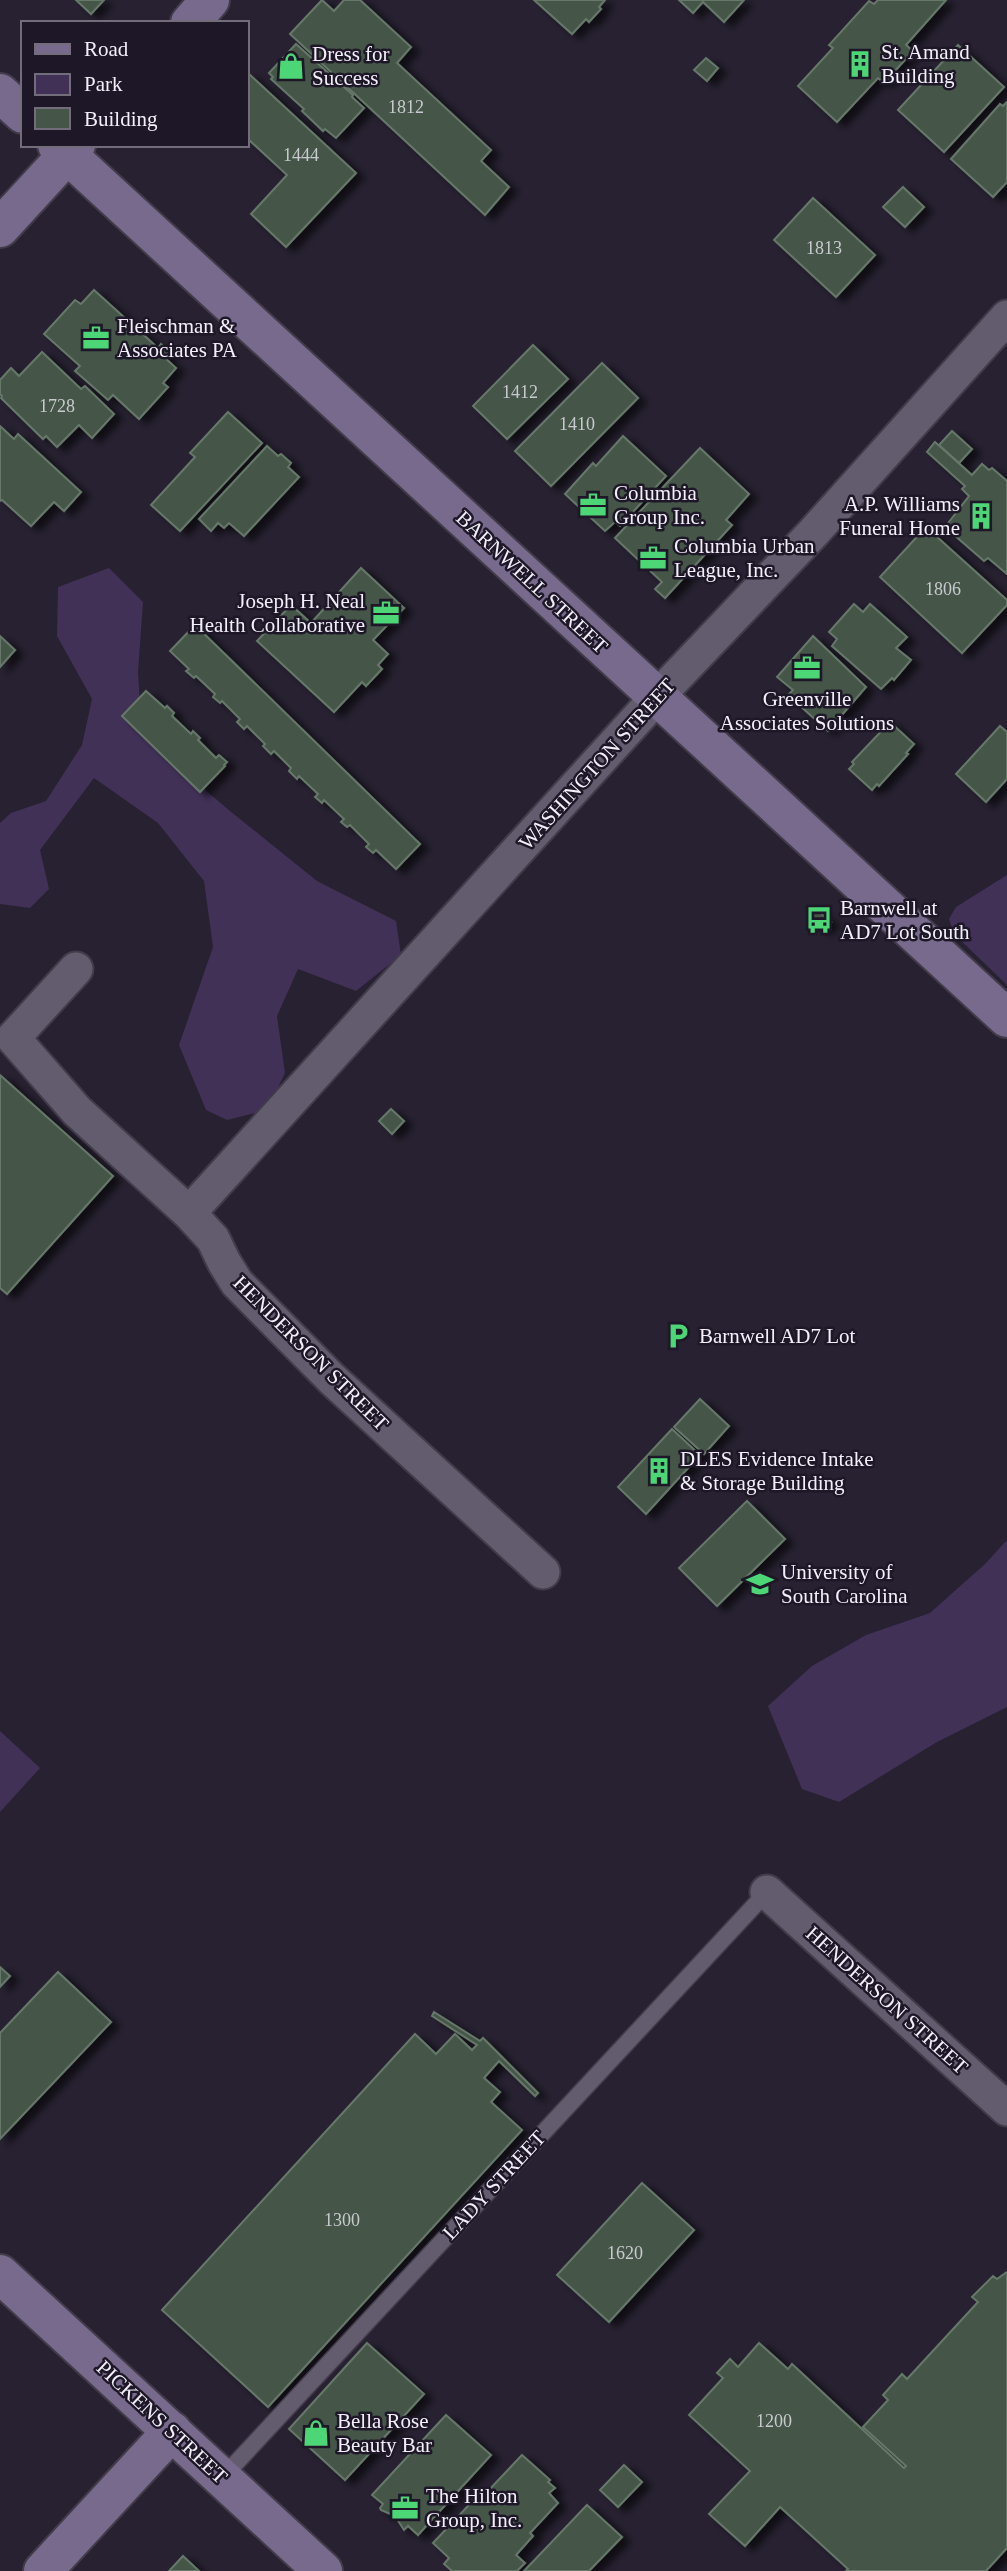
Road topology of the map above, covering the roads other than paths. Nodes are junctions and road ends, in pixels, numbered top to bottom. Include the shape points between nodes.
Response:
1 (211, 0) edge
2 (192, 21) edge
3 (0, 93) edge
4 (21, 112) edge
5 (67, 148) edge
6 (0, 228) edge
7 (1007, 317) edge
8 (657, 697) junction
9 (76, 968) dead end
10 (1007, 1018) edge
11 (189, 1213) junction
12 (544, 1572) dead end
13 (767, 1892) joint
14 (1007, 2109) edge
15 (0, 2274) edge
16 (172, 2431) junction
17 (222, 2478) junction
18 (43, 2571) edge
19 (323, 2571) edge

1 - 2 street
3 - 4 street
5 - 6 street
5 - 8 street, BARNWELL STREET
7 - 8 street, WASHINGTON STREET via 814,532
8 - 10 street, BARNWELL STREET
8 - 11 street, WASHINGTON STREET
9 - 11 street, HENDERSON STREET via 13,1038 77,1111
11 - 12 street, HENDERSON STREET via 213,1239 237,1283 332,1380
13 - 14 street, HENDERSON STREET
13 - 17 lane, LADY STREET
15 - 16 street, PICKENS STREET
16 - 17 street, PICKENS STREET
16 - 18 street
17 - 19 street, PICKENS STREET

